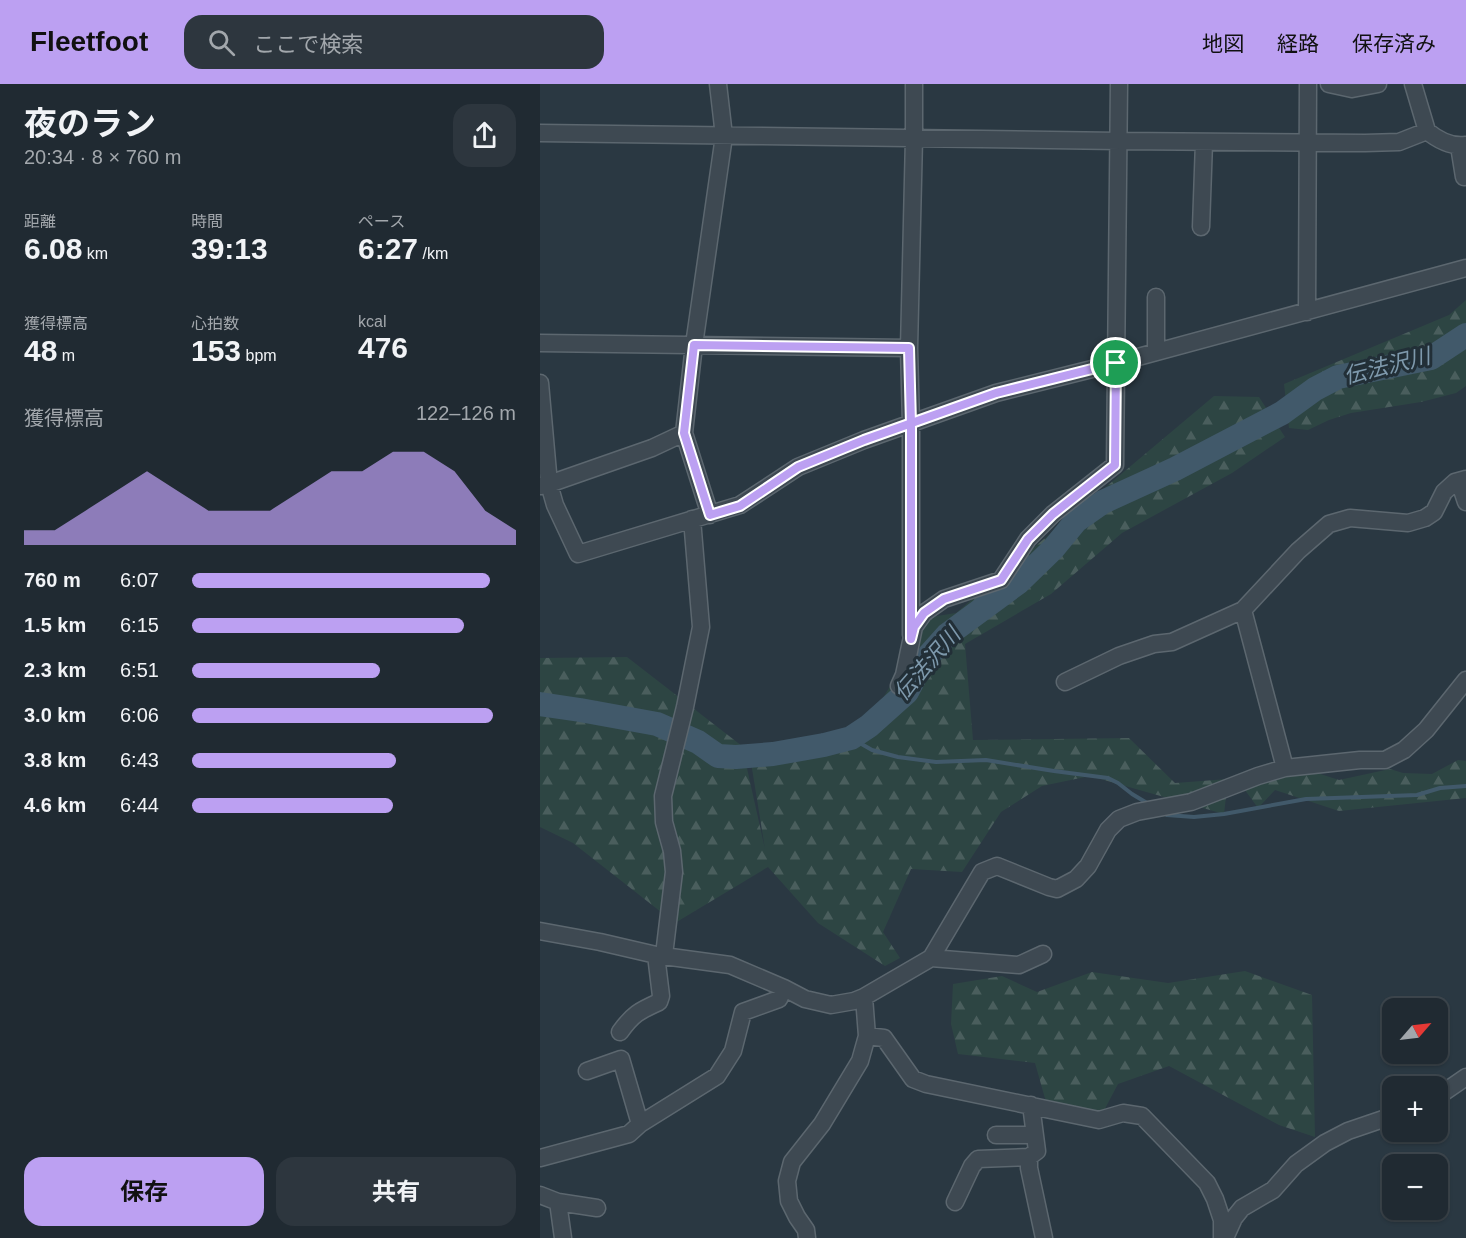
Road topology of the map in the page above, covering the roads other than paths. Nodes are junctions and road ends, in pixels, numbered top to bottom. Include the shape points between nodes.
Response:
1 (718, 84) edge
2 (914, 84) edge
3 (1119, 84) edge
4 (1308, 84) edge
5 (1329, 84) edge
6 (1378, 84) edge
7 (1413, 84) edge
8 (1427, 131) junction
9 (540, 133) edge
10 (724, 136) junction
11 (914, 138) junction
12 (1119, 141) junction
13 (1204, 142) junction
14 (1307, 142) junction
15 (1462, 145) edge
16 (1464, 177) dead end
17 (1201, 227) dead end
18 (1466, 268) edge
19 (1156, 297) dead end
20 (1307, 312) junction
21 (540, 343) edge
22 (694, 345) junction
23 (909, 348) junction
24 (1156, 352) junction
25 (1116, 363) junction
26 (540, 383) edge
27 (911, 424) junction
28 (684, 433) junction
29 (1462, 480) edge
30 (545, 485) edge
31 (1466, 502) edge
32 (710, 515) junction
33 (692, 519) junction
34 (1243, 610) junction
35 (911, 639) junction
36 (1466, 680) edge
37 (1065, 682) dead end
38 (898, 686) dead end
39 (1285, 768) junction
40 (540, 931) edge
41 (1042, 954) dead end
42 (660, 955) junction
43 (931, 958) junction
44 (784, 988) junction
45 (864, 997) junction
46 (620, 1032) dead end
47 (867, 1036) junction
48 (587, 1071) dead end
49 (1466, 1077) edge
50 (1448, 1089) edge
51 (1030, 1105) junction
52 (1382, 1119) edge
53 (640, 1124) junction
54 (996, 1135) dead end
55 (1034, 1135) junction
56 (1029, 1157) junction
57 (540, 1158) edge
58 (540, 1195) edge
59 (558, 1202) junction
60 (955, 1203) dead end
61 (597, 1208) dead end
62 (563, 1238) edge
63 (807, 1238) edge
64 (1044, 1238) edge
65 (1224, 1238) edge

1 - 10 street
2 - 11 street
3 - 12 street
4 - 14 street
5 - 6 street via 1352,89
7 - 8 street
8 - 14 street via 1399,142
8 - 15 street via 1436,138
9 - 10 street
10 - 11 street
10 - 22 street
11 - 12 street
11 - 23 street
12 - 13 street
12 - 25 street
13 - 14 street
13 - 17 street
14 - 20 street
15 - 16 street
18 - 20 street
19 - 24 street
20 - 24 street
21 - 22 street
22 - 23 street
22 - 28 street
23 - 27 street
24 - 25 street
25 - 27 street via 996,393
25 - 35 street via 1115,465 1028,539 1001,580 944,599 924,613
26 - 30 street
27 - 32 street via 798,467 740,506
27 - 35 street
28 - 30 street
28 - 32 street
29 - 31 street
29 - 34 street via 1444,492 1434,512 1408,524 1350,518 1329,524
30 - 33 street via 578,554
32 - 33 street
33 - 42 street via 700,627 663,796 674,872
34 - 37 street via 1172,642 1119,656
34 - 39 street
35 - 38 street
36 - 39 street via 1426,730 1404,750 1385,760
39 - 43 street via 1191,802 1119,819 1108,830 1088,866 1076,879 1058,889 997,866 982,872
40 - 42 street
41 - 43 street via 1018,965
42 - 44 street via 730,965
42 - 46 street via 659,1002 639,1011
43 - 45 street
44 - 45 street via 831,1005
44 - 53 street via 779,999 743,1012 733,1051 717,1077
45 - 47 street
47 - 51 street via 884,1038 913,1079
47 - 63 street via 860,1061 822,1124 792,1162 789,1201
48 - 53 street via 621,1059
49 - 50 street
51 - 55 street
51 - 65 street via 1099,1120 1123,1113 1142,1116 1207,1183 1222,1220
52 - 65 street via 1348,1131 1296,1164 1273,1190 1242,1208
53 - 57 street via 629,1134
54 - 55 street
55 - 56 street via 1037,1151
56 - 60 street via 978,1160
56 - 64 street
58 - 59 street
59 - 61 street
59 - 62 street

